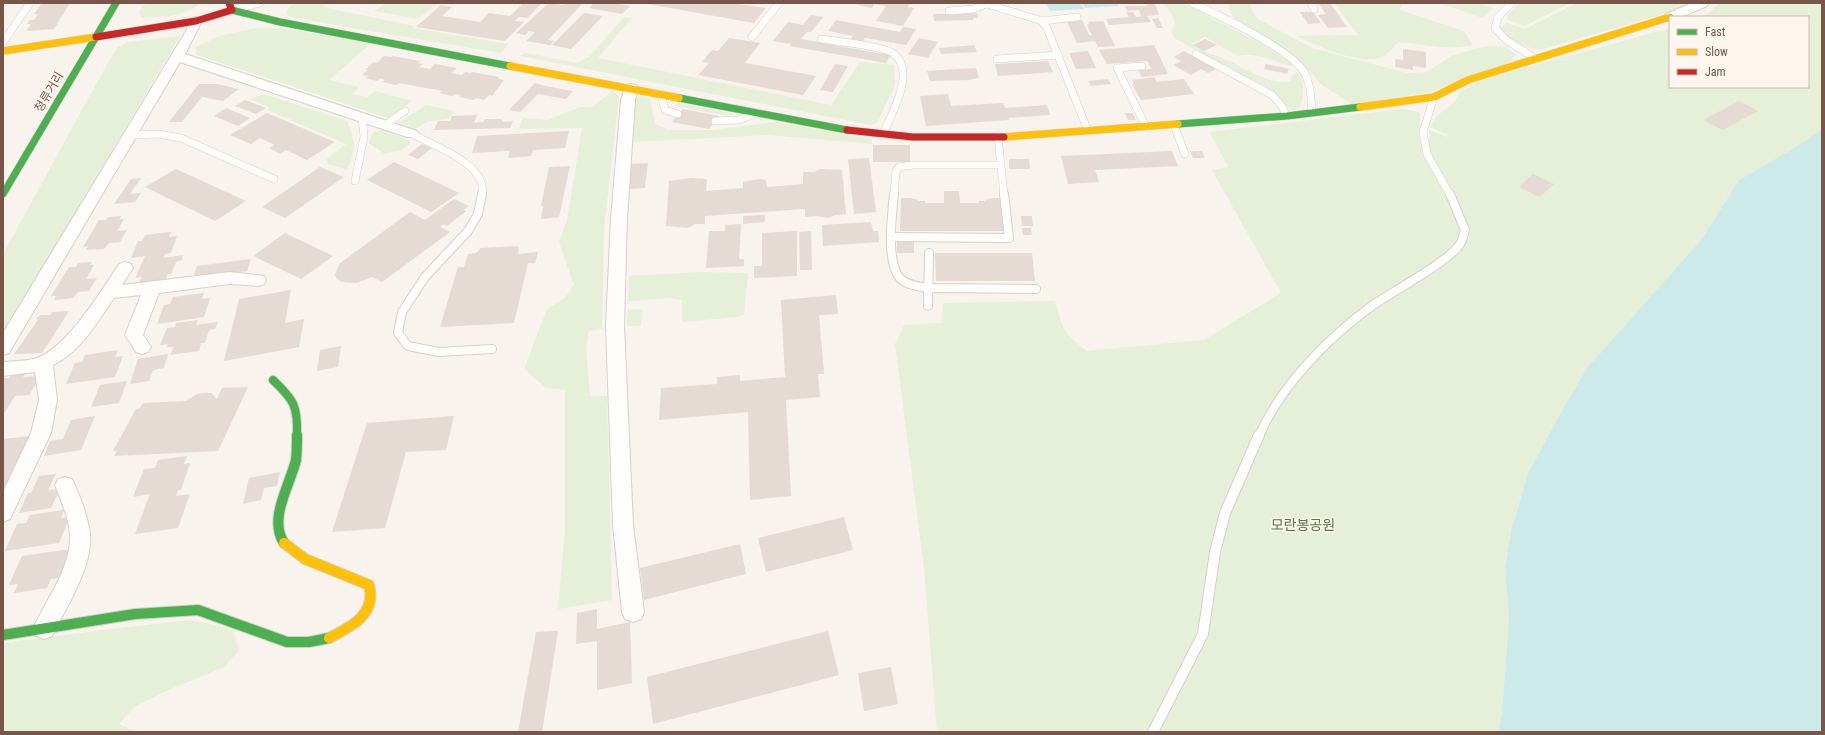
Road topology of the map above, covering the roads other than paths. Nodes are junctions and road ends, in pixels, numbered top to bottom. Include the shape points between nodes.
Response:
1 (30, 3) edge
2 (116, 3) edge
3 (260, 3) edge
4 (779, 3) edge
5 (1192, 3) edge
6 (1311, 3) edge
7 (1512, 3) edge
8 (1703, 3) edge
9 (989, 4) edge
10 (230, 7) edge
11 (1314, 9) dead end
12 (949, 11) dead end
13 (1672, 16) edge
14 (1669, 17) edge
15 (1077, 18) dead end
16 (196, 20) junction
17 (1042, 21) junction
18 (96, 37) junction
19 (752, 37) dead end
20 (821, 39) dead end
21 (3, 42) edge
22 (3, 51) edge
23 (1196, 54) dead end
24 (1058, 55) junction
25 (177, 56) junction
26 (997, 59) dead end
27 (1536, 59) junction
28 (1142, 66) dead end
29 (631, 88) junction
30 (661, 94) junction
31 (1434, 97) junction
32 (405, 110) dead end
33 (758, 113) junction
34 (1312, 113) junction
35 (678, 114) dead end
36 (1287, 116) junction
37 (362, 117) junction
38 (714, 121) dead end
39 (385, 125) junction
40 (1174, 125) junction
41 (1146, 127) junction
42 (1088, 131) junction
43 (412, 134) joint
44 (130, 135) junction
45 (882, 136) junction
46 (998, 138) junction
47 (1185, 154) dead end
48 (1001, 165) junction
49 (274, 179) dead end
50 (356, 181) dead end
51 (3, 194) edge
52 (891, 237) junction
53 (929, 253) dead end
54 (126, 268) dead end
55 (258, 280) dead end
56 (153, 287) junction
57 (927, 288) junction
58 (1036, 289) dead end
59 (108, 293) junction
60 (928, 306) dead end
61 (142, 347) dead end
62 (3, 348) edge
63 (492, 349) dead end
64 (44, 361) junction
65 (3, 369) edge
66 (273, 380) dead end
67 (65, 485) dead end
68 (3, 513) edge
69 (633, 612) dead end
70 (44, 628) junction
71 (3, 635) edge
72 (1153, 732) edge

1 - 21 lane
2 - 18 street, 청류거리
3 - 10 lane
4 - 19 lane
5 - 34 lane via 1214,13 1301,67 1306,77
6 - 11 lane
7 - 27 lane via 1502,12 1494,28 1506,40
8 - 13 street
9 - 12 lane via 974,9
9 - 17 lane
10 - 16 street
10 - 29 street via 280,22
14 - 27 street
15 - 17 lane
16 - 18 street
16 - 25 street
17 - 24 lane
18 - 22 street
18 - 51 street, 청류거리
20 - 45 lane via 890,51 898,56 903,65 904,79
23 - 36 lane via 1272,95
24 - 26 lane
24 - 42 lane
25 - 37 street
25 - 44 street
27 - 31 street via 1468,80
28 - 41 lane via 1117,68
29 - 30 street
29 - 69 street via 619,219 615,326 623,525
30 - 33 street
30 - 35 lane via 666,110
31 - 34 street
31 - 72 lane via 1423,132 1427,154 1448,190 1464,230 1460,245 1449,256 1373,305 1339,333 1299,373 1281,397 1261,431 1225,513 1215,552 1202,634
32 - 39 lane
33 - 38 lane via 738,120
33 - 45 street
34 - 36 street
36 - 40 street
37 - 39 street
37 - 50 lane via 364,137
39 - 43 street
40 - 41 street
40 - 47 lane
41 - 42 street
42 - 46 street
43 - 63 lane via 462,159 478,174 483,191 478,214 468,231 425,277 402,312 398,333 408,346 439,352
44 - 49 lane via 158,134 181,138
44 - 62 street
45 - 46 street
46 - 48 lane
48 - 52 lane via 899,167 896,171
48 - 52 lane via 1008,238
52 - 57 lane via 892,255 898,276 910,285
53 - 57 lane
54 - 59 street
55 - 56 street via 230,278
56 - 59 street
56 - 61 street via 134,335
57 - 58 lane
57 - 60 lane
59 - 64 street via 74,340 52,358
64 - 65 street
64 - 68 street via 48,400 41,433
66 - 70 street via 290,396 298,415 296,459 279,515 278,534 286,546 305,559 369,585 372,591 369,605 362,618 330,637 309,642 286,642 198,610 135,614
67 - 70 street via 77,515 80,549 68,581
70 - 71 street

